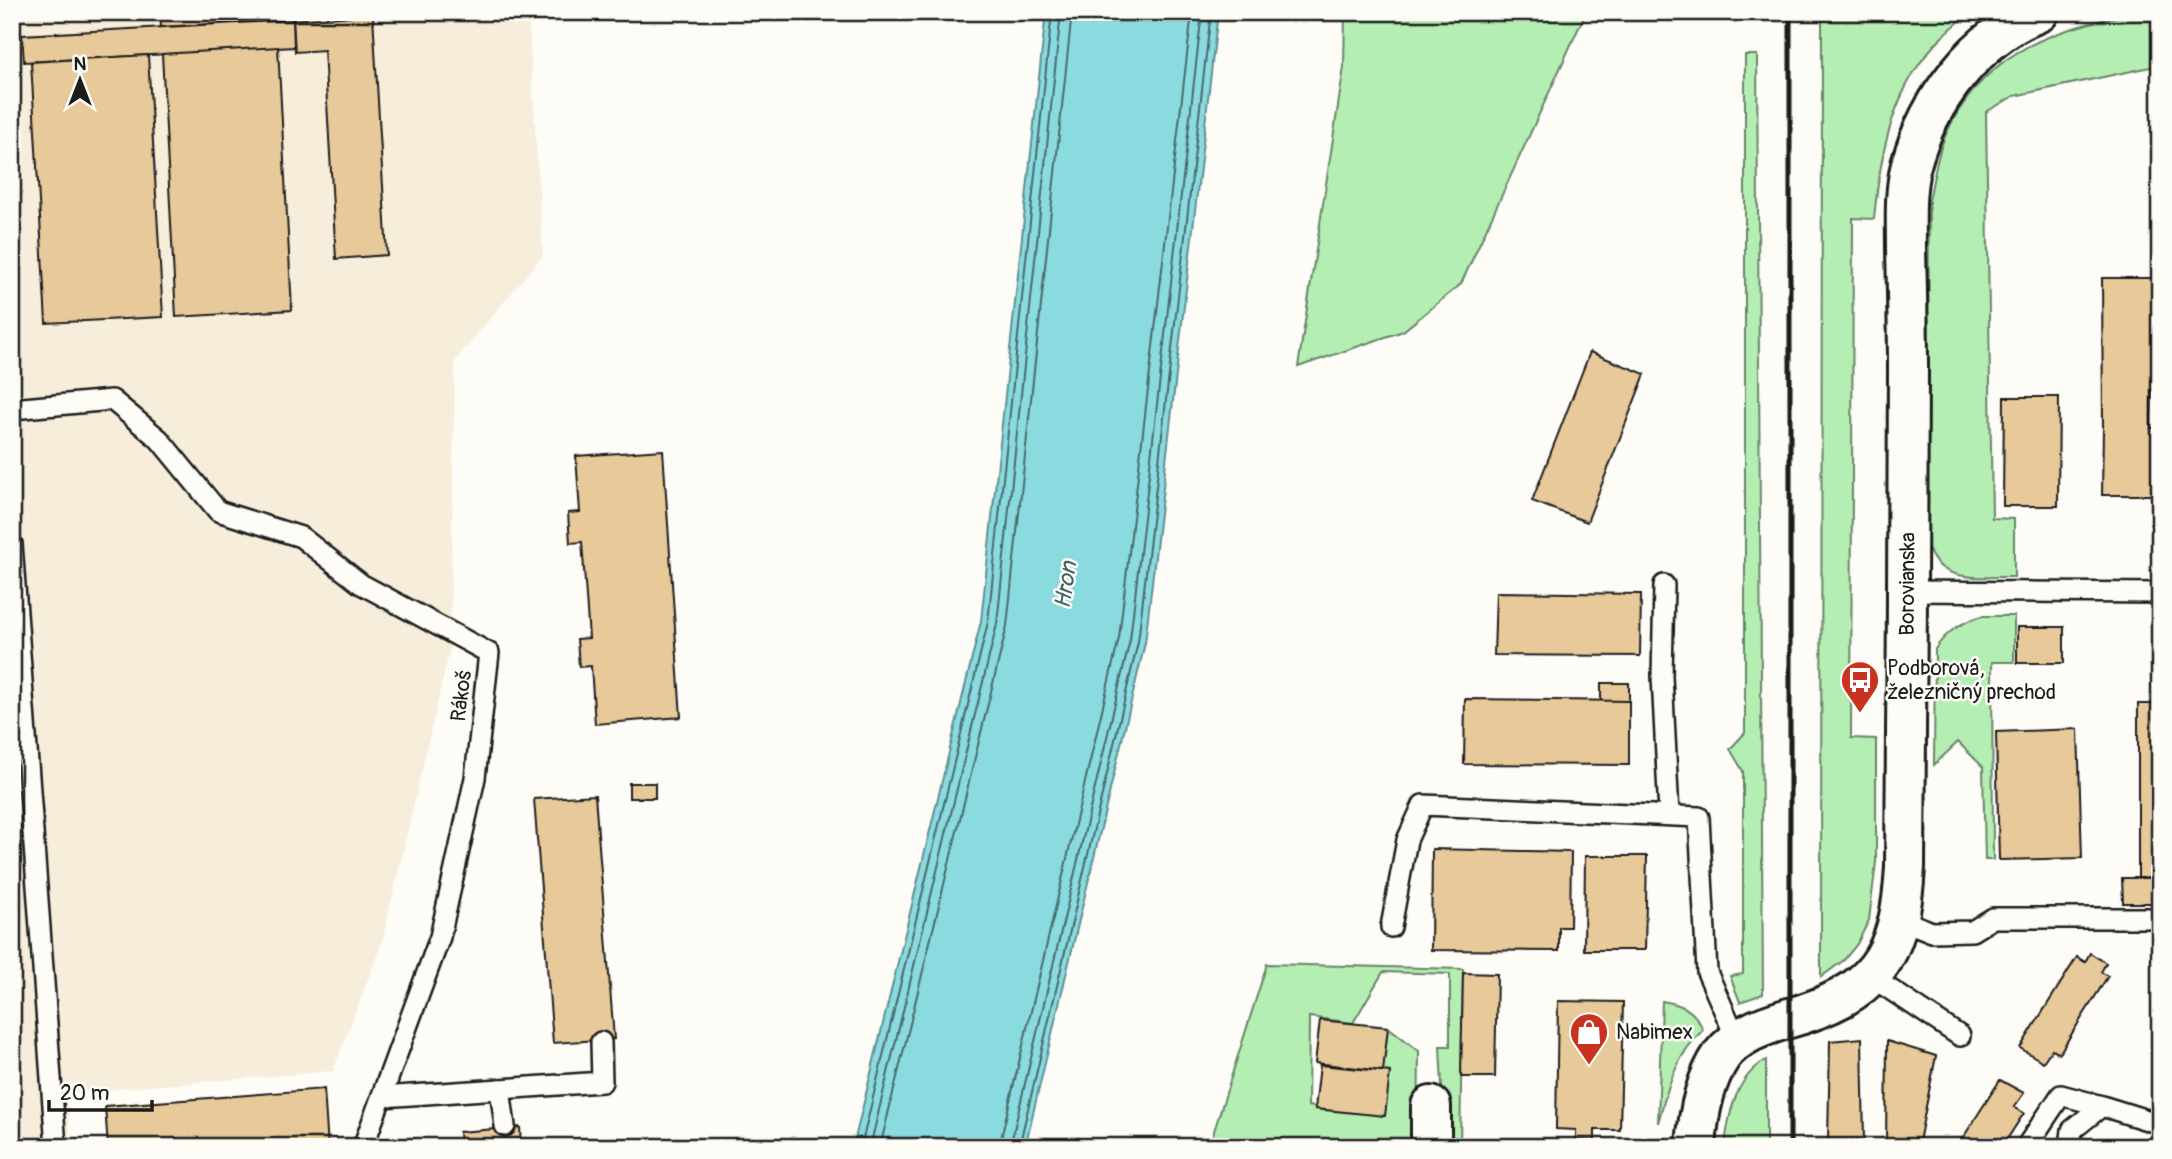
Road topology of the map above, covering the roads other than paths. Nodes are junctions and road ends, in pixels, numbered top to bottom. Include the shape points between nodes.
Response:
1 (2031, 14) edge
2 (12, 409) edge
3 (12, 544) edge
4 (1664, 585) dead end
5 (1906, 590) junction
6 (2160, 593) edge
7 (18, 703) edge
8 (1669, 816) junction
9 (2160, 918) edge
10 (1899, 919) junction
11 (1391, 927) dead end
12 (1870, 976) junction
13 (1960, 1036) dead end
14 (1737, 1040) junction
15 (601, 1042) dead end
16 (500, 1089) junction
17 (382, 1097) junction
18 (2102, 1105) junction
19 (1431, 1106) dead end
20 (2160, 1124) edge
21 (505, 1126) dead end
22 (56, 1147) edge
23 (363, 1147) edge
24 (1431, 1147) edge
25 (1696, 1147) edge
26 (2026, 1147) edge
27 (2070, 1147) edge

1 - 5 street, Borovianska via 2005,29 1951,81 1911,166 1906,202
2 - 17 lane, Rákoš via 112,400 159,439 218,511 301,537 361,584 489,653 475,778 440,937
3 - 7 lane
4 - 8 lane via 1662,676
5 - 6 lane
5 - 10 street, Borovianska via 1905,867
7 - 22 lane
8 - 11 lane via 1423,805 1407,840
8 - 14 lane via 1699,817 1707,972
9 - 10 lane via 1993,918 1972,931 1933,932
10 - 12 street, Borovianska via 1884,959
12 - 13 lane
12 - 14 street, Borovianska via 1846,996 1764,1025
14 - 25 street, Borovianska via 1722,1055 1707,1084
15 - 16 lane via 602,1082
16 - 17 lane
16 - 21 lane
17 - 23 lane, Rákoš
18 - 20 lane
18 - 26 lane via 2061,1095
18 - 27 lane via 2072,1130
19 - 24 street

